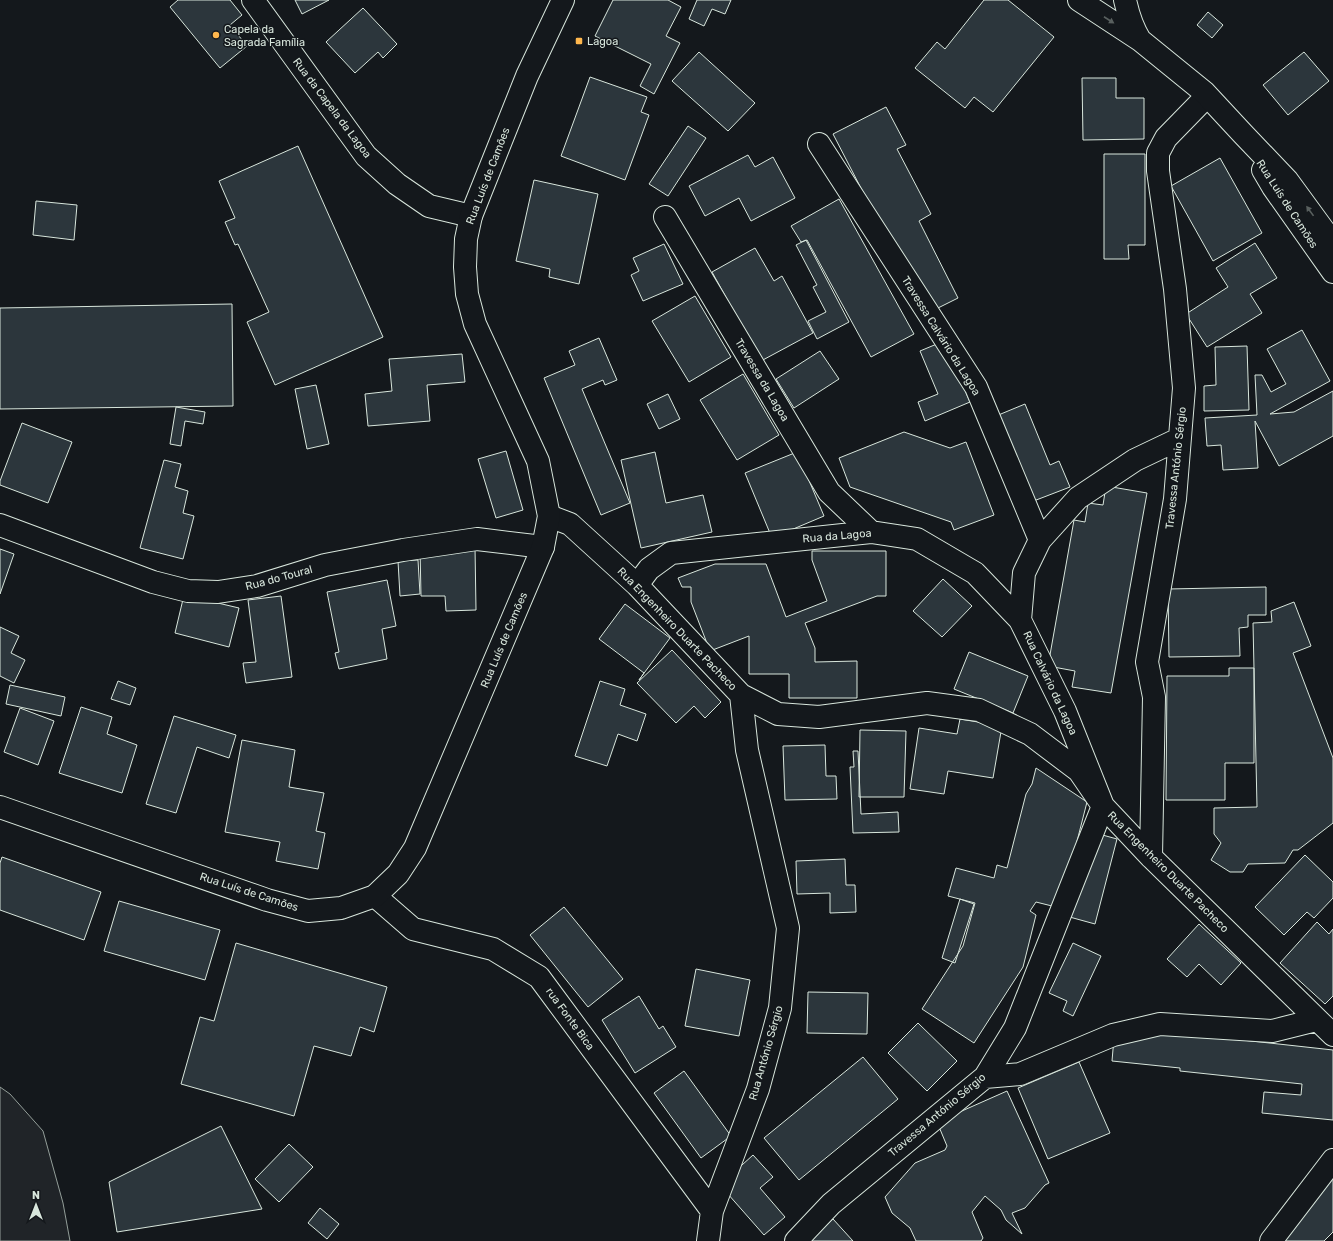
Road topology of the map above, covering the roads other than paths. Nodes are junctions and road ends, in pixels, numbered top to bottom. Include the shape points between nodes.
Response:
1 (253, 0) edge
2 (563, 0) edge
3 (1079, 0) edge
4 (1125, 0) edge
5 (1140, 40) junction
6 (1207, 96) junction
7 (1243, 134) junction
8 (819, 144) dead end
9 (471, 216) junction
10 (665, 217) dead end
11 (1333, 243) edge
12 (1333, 272) edge
13 (1179, 439) junction
14 (549, 516) junction
15 (0, 525) edge
16 (871, 532) junction
17 (1040, 540) junction
18 (543, 547) junction
19 (637, 585) junction
20 (1020, 620) junction
21 (741, 695) junction
22 (1103, 806) junction
23 (0, 807) edge
24 (1151, 857) junction
25 (375, 896) junction
26 (1316, 1020) junction
27 (1333, 1035) edge
28 (985, 1077) junction
29 (1333, 1160) edge
30 (712, 1211) junction
31 (708, 1241) edge
32 (796, 1241) edge
33 (1271, 1241) edge

1 - 9 street, Rua da Capela da Lagoa via 366,156 397,184 429,206
2 - 9 street, Rua Luís de Camões via 527,76
3 -> 5 street, Rua Luís de Camões
4 - 5 street, Rua Luís de Camões via 1128,14
5 - 6 street, Rua Luís de Camões
6 - 7 street, Rua Luís de Camões
6 - 13 street, Travessa António Sérgio via 1166,138 1158,153 1184,388
11 -> 7 street, Rua Luís de Camões via 1287,180
7 - 12 street, Rua Luís de Camões via 1273,187
8 - 17 street, Travessa Calvário da Lagoa via 976,387
9 - 14 street, Rua Luís de Camões via 466,239 467,294 475,324 538,461
10 - 16 street, Travessa da Lagoa via 829,492
13 - 17 street, Rua Calvário da Lagoa via 1135,460 1078,498
13 - 24 street, Travessa António Sérgio via 1175,499 1147,662 1154,697
14 - 18 street, Rua Luís de Camões
14 - 19 street, Rua Engenheiro Duarte Pacheco via 570,524
15 - 18 street, Rua do Toural via 153,582 188,591 218,592 257,586 325,565 477,539
16 - 19 street, Rua da Lagoa via 671,553 649,569
16 - 20 street, Rua da Lagoa via 917,539 975,572
17 - 20 street, Rua Calvário da Lagoa via 1024,573
18 - 25 street, Rua Luís de Camões via 415,848 398,874
19 - 21 street, Rua Engenheiro Duarte Pacheco
20 - 22 street, Rua Calvário da Lagoa via 1065,711
21 - 22 street, Rua Engenheiro Duarte Pacheco via 778,714 819,717 927,702 979,710 1030,734 1079,771
21 - 30 street, Rua António Sérgio via 747,750 788,928 780,1008 758,1089
22 - 24 street, Rua Engenheiro Duarte Pacheco
22 - 28 street, Travessa António Sérgio via 1015,1028
23 - 25 street, Rua Luís de Camões via 267,900 308,911 341,908
24 - 26 street, Rua Engenheiro Duarte Pacheco
25 - 30 street, rua Fonte Bica via 413,929 493,949 539,977
26 - 27 street, Rua Engenheiro Duarte Pacheco
26 - 28 street via 1272,1031 1160,1024 1113,1035 1020,1074
28 - 32 street, Travessa António Sérgio via 831,1204
29 - 33 street
30 - 31 street, Rua António Sérgio

